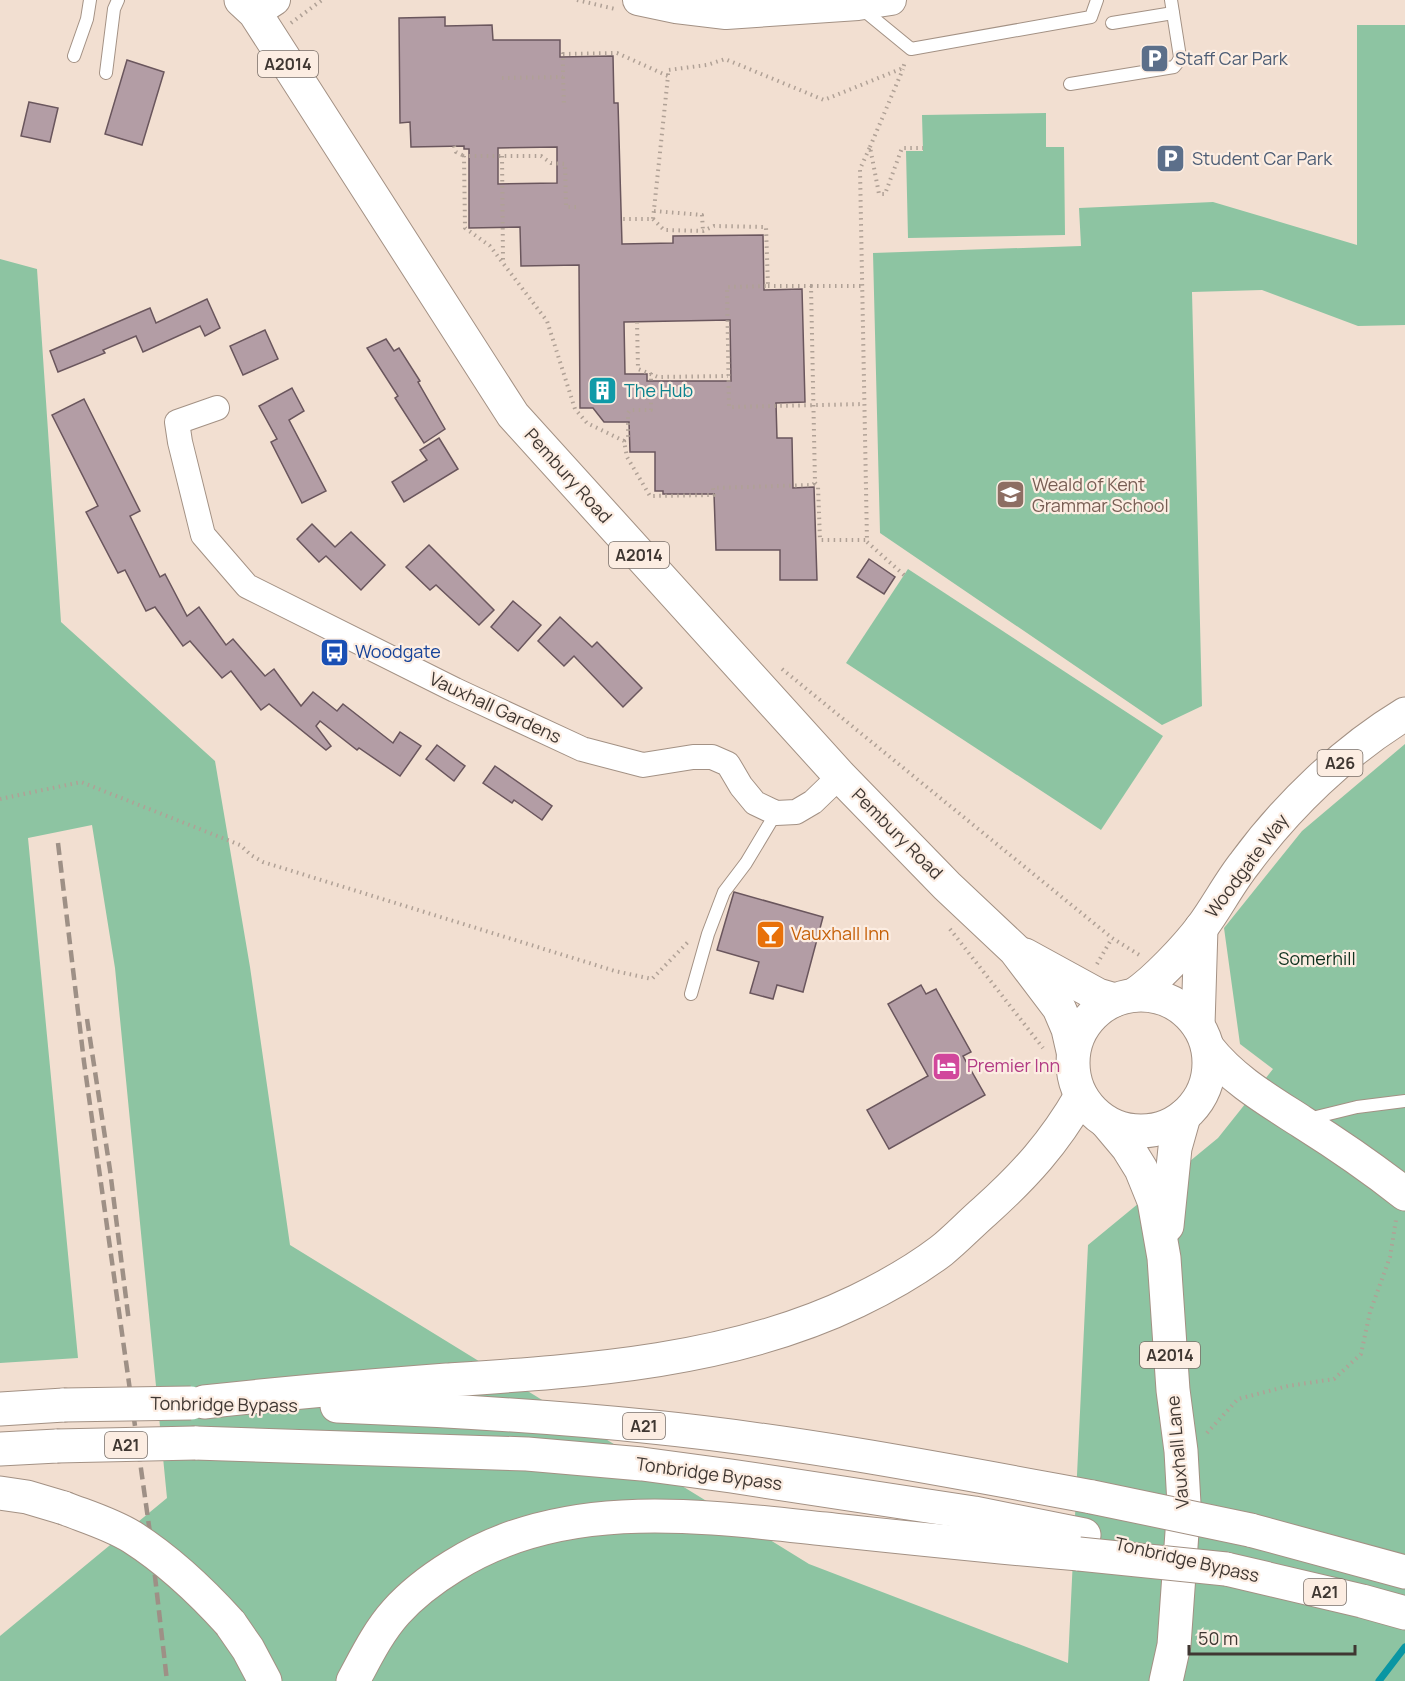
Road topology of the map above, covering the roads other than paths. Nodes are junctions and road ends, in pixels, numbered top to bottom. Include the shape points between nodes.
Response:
1 (90, 0) edge
2 (118, 0) edge
3 (638, 0) edge
4 (891, 0) edge
5 (1097, 0) edge
6 (1171, 0) edge
7 (858, 5) junction
8 (264, 8) edge
9 (1173, 13) junction
10 (1112, 23) dead end
11 (74, 56) dead end
12 (106, 73) dead end
13 (1070, 84) dead end
14 (217, 408) dead end
15 (1405, 714) edge
16 (840, 776) junction
17 (776, 813) junction
18 (1201, 928) junction
19 (1015, 950) junction
20 (692, 994) dead end
21 (1124, 998) junction
22 (1203, 1036) junction
23 (1061, 1053) junction
24 (1081, 1096) junction
25 (1405, 1101) edge
26 (1190, 1109) junction
27 (1289, 1114) junction
28 (1107, 1123) junction
29 (1397, 1187) edge
30 (1164, 1258) junction
31 (197, 1403) junction
32 (0, 1409) edge
33 (0, 1449) edge
34 (0, 1493) edge
35 (1081, 1545) junction
36 (1405, 1572) edge
37 (1405, 1613) edge
38 (266, 1681) edge
39 (353, 1681) edge
40 (1166, 1681) edge

1 - 11 lane
2 - 12 lane
3 - 7 street via 726,14
4 - 7 street
5 - 7 lane via 1091,17 911,48
6 - 9 lane
8 - 16 main road, Pembury Road / A2014 via 513,416
9 - 10 lane
9 - 13 lane via 1180,57 1174,67
14 - 17 street, Vauxhall Gardens via 177,422 180,442 203,535 247,586 582,749 643,765 712,757 728,764 755,803
15 - 18 main road, Woodgate Way / A26 via 1318,780 1279,819
16 - 17 street via 813,802 796,812
16 - 19 main road, Pembury Road / A2014
17 - 20 lane via 724,892
18 - 21 main road, Woodgate Way / A26 via 1145,987
18 - 22 main road, Woodgate Way
19 - 21 main road, Pembury Road / A2014 via 1098,995
19 - 23 main road, Pembury Road / A2014 via 1059,1008 1068,1029
21 - 22 main road via 1152,995 1170,1001 1185,1011
21 - 23 main road via 1100,1008
22 - 26 main road via 1208,1077
22 - 27 main road via 1222,1066
23 - 24 main road
24 - 28 main road
24 - 31 main road via 1060,1131 1015,1184 941,1251 856,1302 802,1323 676,1357 595,1369 288,1392
25 - 27 lane
26 - 27 main road via 1221,1096 1246,1097
26 - 28 main road via 1166,1127 1146,1131 1126,1130
26 - 30 main road, Vauxhall Lane / A2014 via 1174,1148
27 - 29 main road
28 - 30 main road, Vauxhall Lane / A2014 via 1141,1169 1154,1201
30 - 40 main road, Vauxhall Lane / A2014 via 1184,1504 1174,1645
31 - 32 main road, Tonbridge Bypass / A21, bridge
31 - 36 main road, Tonbridge Bypass / A21, bridge via 531,1415 869,1456 1250,1530
33 - 35 main road, Tonbridge Bypass / A21, bridge via 195,1443 527,1454 642,1464 974,1513
34 - 38 main road, bridge via 64,1508 132,1537 205,1596 230,1623
35 - 37 main road, Tonbridge Bypass / A21, bridge via 1235,1571
35 - 39 main road via 651,1515 553,1525 500,1541 426,1583 396,1612

